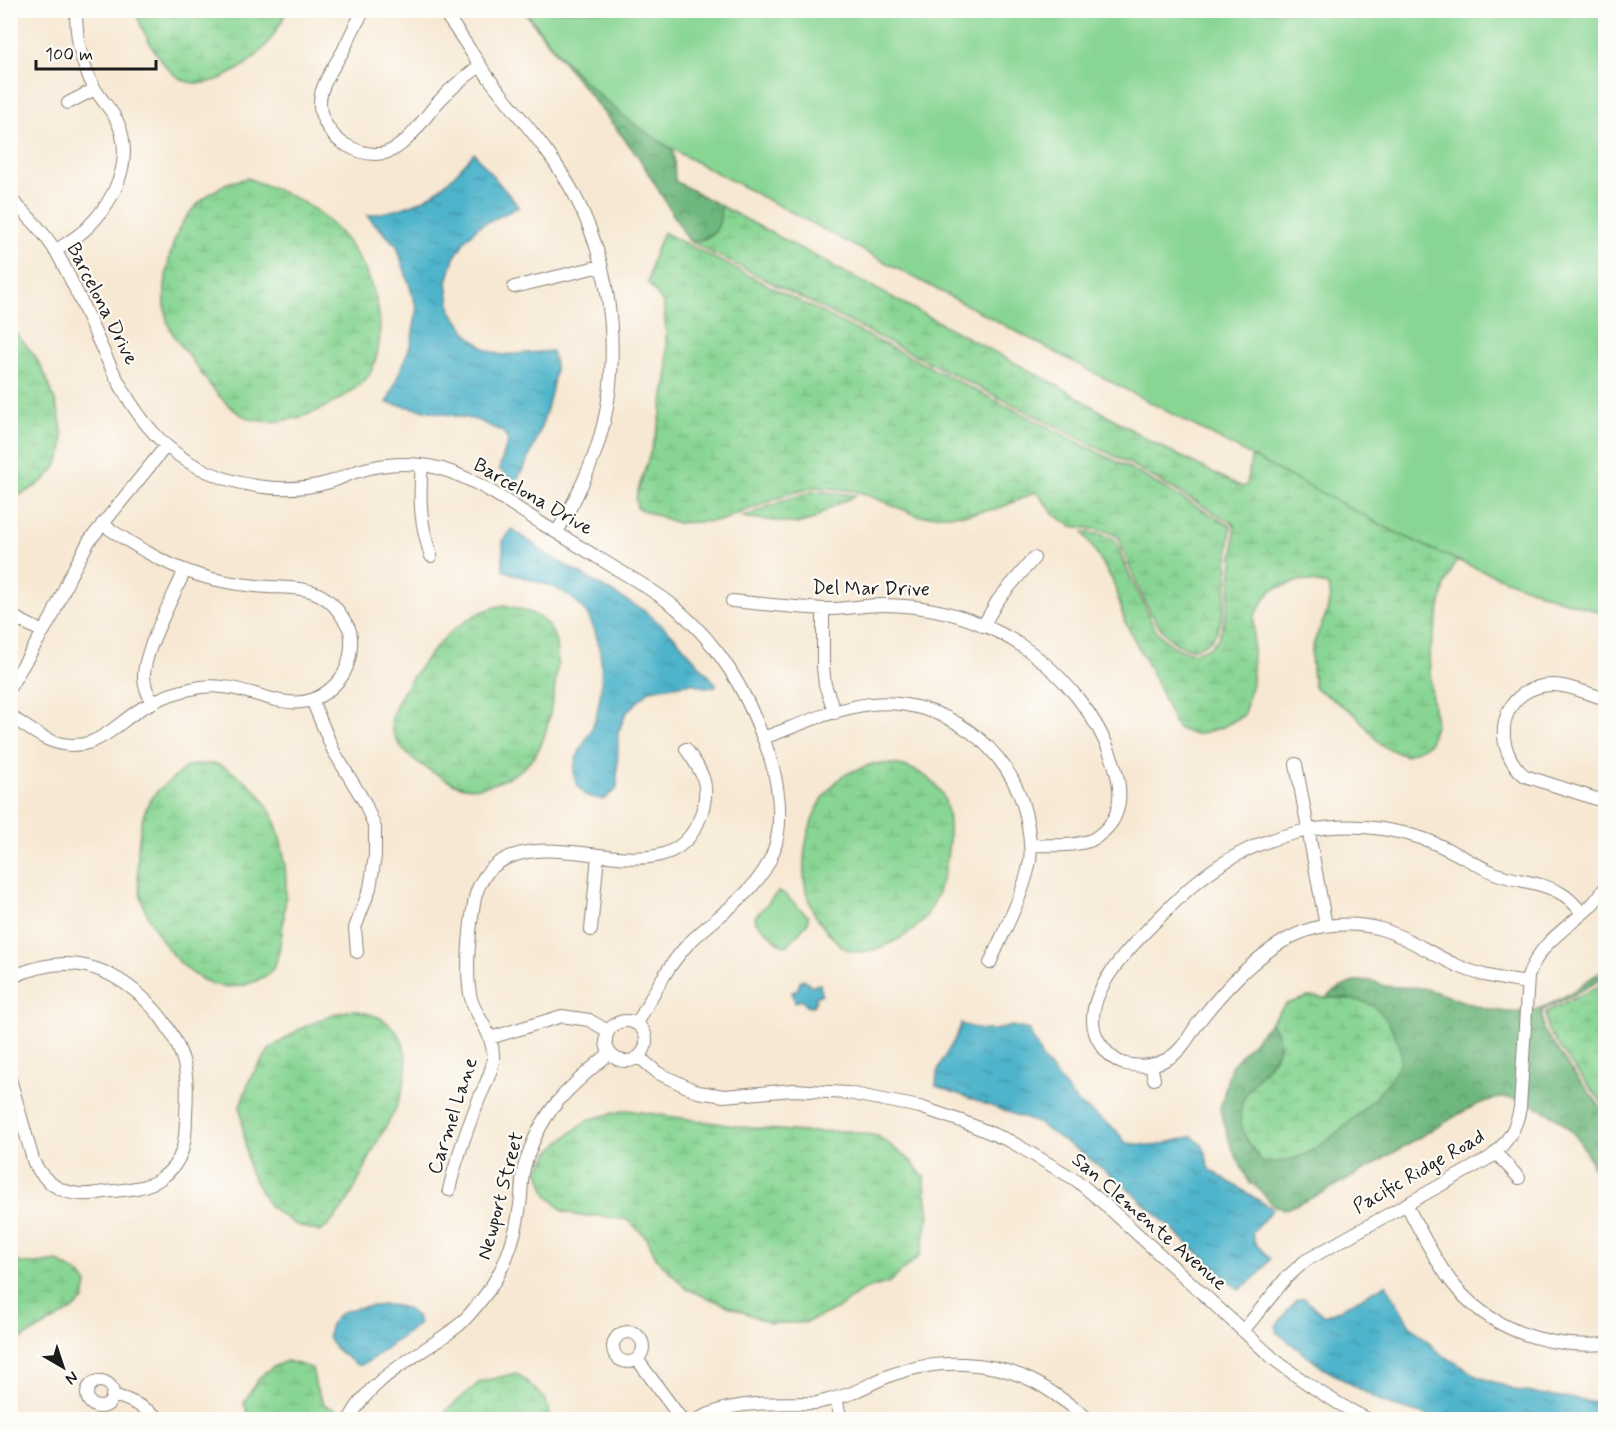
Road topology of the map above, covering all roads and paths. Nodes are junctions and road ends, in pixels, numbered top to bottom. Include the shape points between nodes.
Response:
1 (76, 10) edge
2 (365, 10) edge
3 (442, 10) edge
4 (480, 66) junction
5 (95, 89) junction
6 (68, 103) dead end
7 (10, 199) edge
8 (55, 251) junction
9 (601, 266) junction
10 (514, 288) dead end
11 (166, 446) junction
12 (422, 465) junction
13 (102, 524) junction
14 (557, 532) junction
15 (431, 556) dead end
16 (1034, 558) dead end
17 (185, 570) junction
18 (732, 601) dead end
19 (823, 609) junction
20 (10, 615) edge
21 (983, 626) junction
22 (43, 632) junction
23 (10, 687) edge
24 (1605, 699) edge
25 (312, 700) junction
26 (152, 703) junction
27 (835, 713) junction
28 (10, 716) edge
29 (763, 738) junction
30 (686, 749) dead end
31 (1296, 764) dead end
32 (1605, 802) edge
33 (1308, 830) junction
34 (1030, 845) junction
35 (598, 855) junction
36 (1605, 886) edge
37 (1582, 913) junction
38 (1326, 926) junction
39 (591, 930) dead end
40 (357, 952) dead end
41 (990, 963) dead end
42 (10, 978) edge
43 (1527, 983) junction
44 (637, 1024) junction
45 (608, 1031) junction
46 (490, 1038) junction
47 (610, 1053) junction
48 (639, 1057) junction
49 (1151, 1065) junction
50 (10, 1079) edge
51 (1154, 1079) dead end
52 (1496, 1153) junction
53 (1519, 1178) dead end
54 (449, 1190) dead end
55 (1406, 1204) junction
56 (1243, 1331) junction
57 (1605, 1344) edge
58 (637, 1359) dead end
59 (112, 1395) dead end
60 (836, 1398) junction
61 (161, 1419) edge
62 (349, 1419) edge
63 (682, 1419) edge
64 (696, 1419) edge
65 (841, 1419) edge
66 (1090, 1419) edge
67 (1370, 1419) edge

1 - 5 street via 80,48
2 - 4 street via 323,84 319,108 332,134 356,152 387,152 400,145 442,97
3 - 4 street
4 - 9 street via 538,138 575,196
5 - 6 street
5 - 8 street via 120,126 125,150 123,168 117,186 94,220
7 - 8 street, Barcelona Drive
8 - 11 street, Barcelona Drive via 135,412
9 - 10 street
9 - 14 street via 612,355 609,390 590,467
11 - 12 street, Barcelona Drive via 189,463 222,478 287,489 331,482 382,466
11 - 13 street
12 - 14 street, Barcelona Drive via 464,478
12 - 15 street via 420,507
13 - 17 street via 137,548
13 - 22 street via 89,541
14 - 29 street, Barcelona Drive via 675,607 716,649 751,705
16 - 21 street via 998,600
17 - 25 street via 228,582 304,588 329,600 350,631 348,662 333,687
17 - 26 street via 147,656 144,675
18 - 19 street, Del Mar Drive
19 - 21 street, Del Mar Drive via 912,607 938,610
19 - 27 street via 825,685
20 - 22 street
21 - 34 street, Del Mar Drive via 1040,660 1077,697 1100,730 1118,777 1119,810 1103,833 1091,841 1071,845
22 - 23 street
24 - 32 street via 1563,686 1537,687 1516,701 1503,735 1509,758 1525,776
25 - 26 street via 293,704 250,691 204,686
25 - 40 street via 333,750 365,803 375,828 370,888 355,928
26 - 28 street via 105,737 79,744 51,741
27 - 29 street
27 - 34 street via 870,704 915,706 961,724 999,757 1014,782 1024,806
29 - 44 street, Barcelona Drive via 775,779 778,809 778,835 768,863 741,899 689,944 667,969
30 - 35 street, Carmel Lane via 700,768 706,798 696,828 684,843 672,852 645,859
31 - 33 street
33 - 37 street via 1370,827 1419,837 1499,875 1563,894
33 - 38 street
33 - 49 street via 1239,853 1197,881 1127,952 1099,992 1092,1024 1098,1040 1119,1062
34 - 41 street via 1021,892
35 - 39 street
35 - 46 street, Carmel Lane via 536,849 514,854 491,868 482,882 475,896 469,989
36 - 37 street, Pacific Ridge Road via 1594,904
37 - 43 street, Pacific Ridge Road via 1543,948
38 - 43 street via 1375,927 1484,976
38 - 49 street via 1306,930 1275,946 1225,990 1171,1057
42 - 50 street via 32,968 84,966 114,976 156,1010 171,1031 187,1081 184,1149 177,1162 150,1184 82,1196 62,1191 45,1179 34,1163
43 - 52 street, Pacific Ridge Road via 1518,1116 1511,1136
44 - 45 street via 624,1021
44 - 48 street via 646,1038
45 - 46 street via 589,1020 562,1016
45 - 47 street via 606,1045
46 - 54 street, Carmel Lane via 493,1061 456,1160
47 - 48 street via 621,1061
47 - 62 street, Newport Street via 547,1114 524,1171 516,1229 500,1273 488,1291 459,1324 385,1377 357,1404
48 - 56 street, San Clemente Avenue via 658,1073 698,1092 724,1096 794,1090 848,1093 921,1107 1010,1141 1076,1180
49 - 51 street
52 - 53 street
52 - 55 street, Pacific Ridge Road
55 - 56 street, Pacific Ridge Road via 1305,1261
55 - 57 street via 1449,1279 1465,1298 1492,1319 1525,1335 1557,1343
56 - 67 street, San Clemente Avenue via 1302,1382
58 - 63 street
59 - 61 street via 146,1408
60 - 64 street via 817,1403 737,1404
60 - 65 street
60 - 66 street via 906,1370 970,1364 1031,1380

